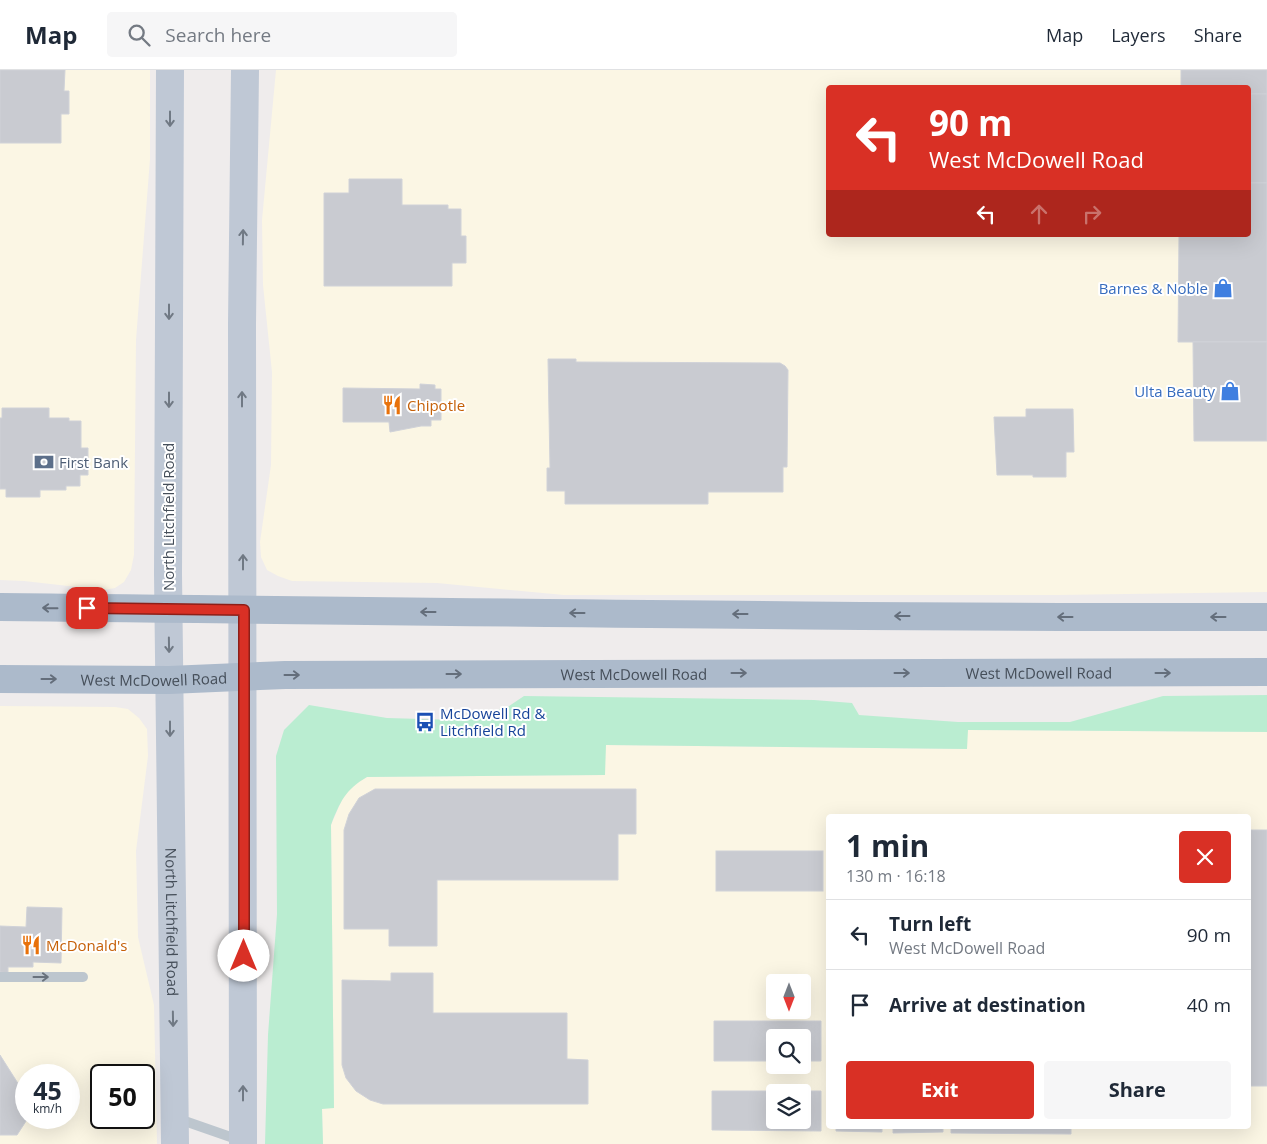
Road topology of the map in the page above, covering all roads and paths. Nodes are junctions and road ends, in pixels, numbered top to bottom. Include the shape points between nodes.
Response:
1 (170, 70) edge
2 (245, 70) edge
3 (0, 607) edge
4 (168, 609) junction
5 (244, 610) junction
6 (1267, 617) edge
7 (1267, 672) edge
8 (243, 678) junction
9 (0, 679) edge
10 (170, 680) junction
11 (0, 977) edge
12 (83, 977) dead end
13 (175, 1117) junction
14 (243, 1143) edge
15 (175, 1144) edge

1 -> 4 main road, North Litchfield Road
5 -> 2 main road via 242,314
4 -> 3 main road
4 - 5 main road
4 -> 10 main road, North Litchfield Road
6 -> 5 main road
5 - 8 main road
8 -> 7 main road, West McDowell Road via 285,675
8 - 10 main road, West McDowell Road
14 -> 8 main road
9 -> 10 main road, West McDowell Road
10 -> 13 main road, North Litchfield Road
11 -> 12 lane
13 - 14 lane
13 - 15 main road, North Litchfield Road

